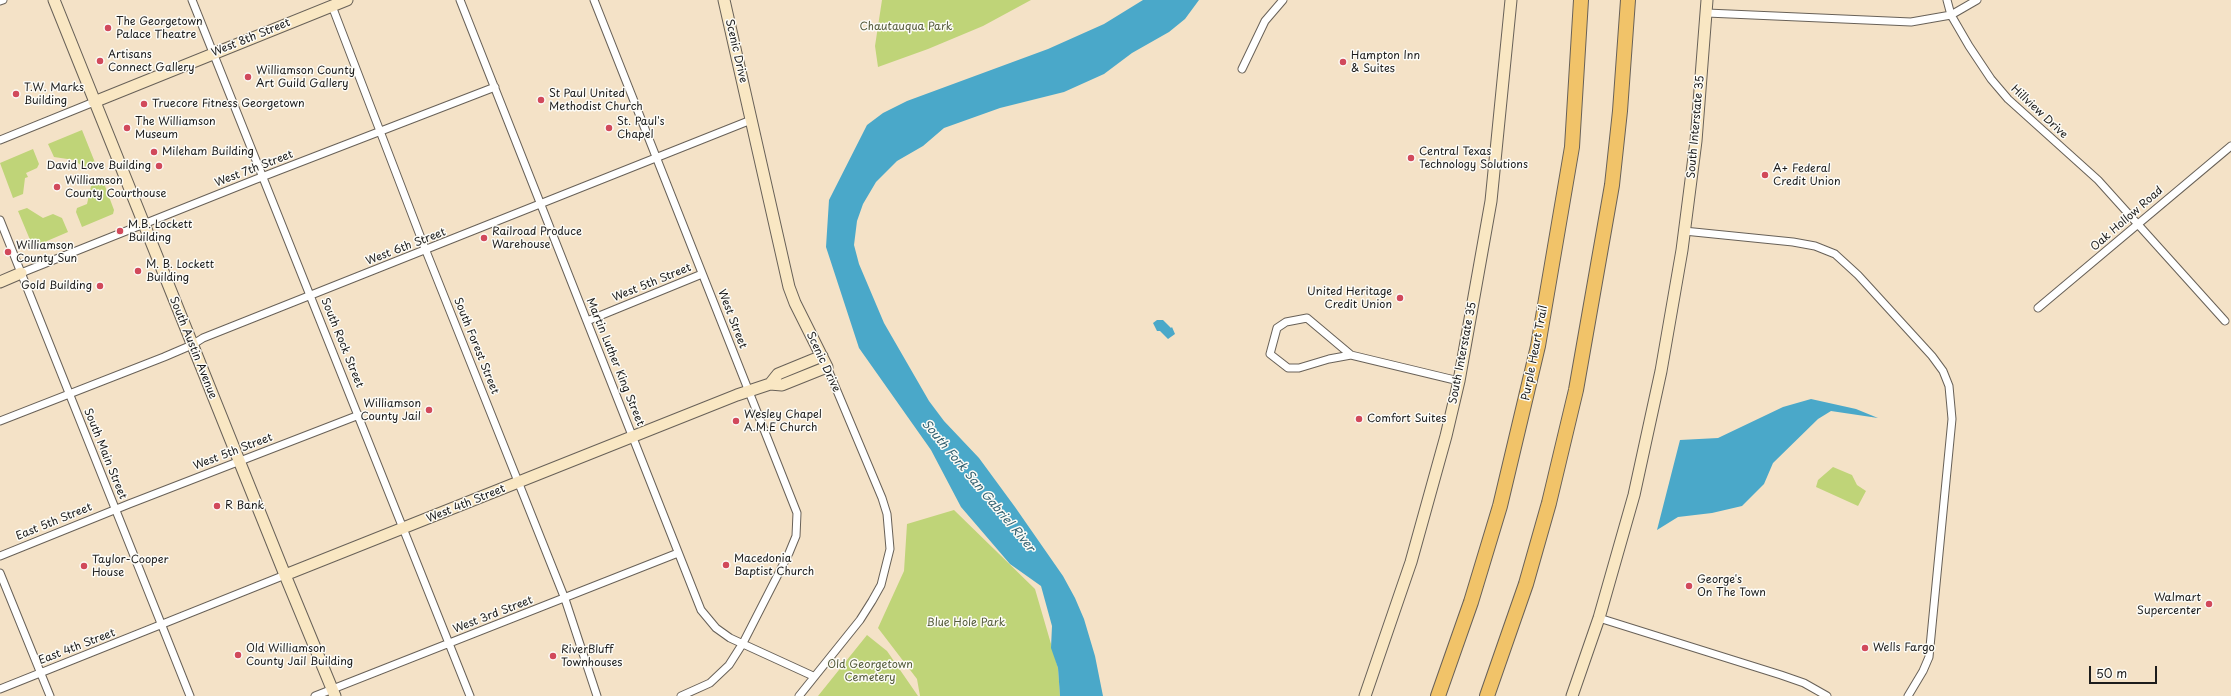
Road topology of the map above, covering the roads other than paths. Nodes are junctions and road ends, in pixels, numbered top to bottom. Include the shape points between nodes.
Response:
1 (3, 0) edge
2 (54, 0) edge
3 (192, 0) edge
4 (347, 0) edge
5 (460, 0) edge
6 (594, 0) edge
7 (724, 0) edge
8 (1284, 0) edge
9 (1511, 0) edge
10 (1581, 0) edge
11 (1628, 0) edge
12 (1707, 0) edge
13 (1947, 0) edge
14 (1978, 0) edge
15 (0, 1) edge
16 (332, 6) junction
17 (1707, 13) junction
18 (1951, 16) junction
19 (213, 54) junction
20 (1242, 69) dead end
21 (495, 87) junction
22 (94, 102) junction
23 (751, 120) junction
24 (381, 133) junction
25 (0, 140) edge
26 (2231, 146) edge
27 (657, 158) junction
28 (262, 176) junction
29 (541, 205) junction
30 (0, 220) edge
31 (143, 224) junction
32 (2138, 224) junction
33 (1684, 231) junction
34 (426, 251) junction
35 (21, 273) junction
36 (702, 274) junction
37 (0, 282) edge
38 (311, 296) junction
39 (2038, 308) dead end
40 (587, 321) junction
41 (2225, 321) dead end
42 (192, 345) junction
43 (1351, 355) junction
44 (822, 356) junction
45 (827, 367) junction
46 (1458, 381) junction
47 (770, 384) junction
48 (748, 392) junction
49 (70, 394) junction
50 (359, 415) junction
51 (0, 421) edge
52 (633, 436) junction
53 (240, 461) junction
54 (518, 483) junction
55 (116, 509) junction
56 (402, 528) junction
57 (678, 553) junction
58 (0, 556) edge
59 (0, 574) edge
60 (284, 575) junction
61 (565, 599) junction
62 (1599, 618) junction
63 (162, 625) junction
64 (449, 643) junction
65 (743, 643) junction
66 (40, 672) junction
67 (813, 676) junction
68 (0, 689) edge
69 (334, 692) edge
70 (50, 696) edge
71 (190, 696) edge
72 (315, 696) edge
73 (470, 696) edge
74 (597, 696) edge
75 (681, 696) edge
76 (799, 696) edge
77 (1365, 696) edge
78 (1438, 696) edge
79 (1487, 696) edge
80 (1572, 696) edge
81 (1827, 696) edge
82 (1908, 696) edge

1 - 15 street
2 - 22 main road, South Austin Avenue
3 - 19 street, South Rock Street
4 - 16 main road, West 8th Street
5 - 21 street, Martin Luther King Street
6 - 27 street, West Street
7 - 23 main road, Scenic Drive
8 - 20 street via 1265,21
9 - 46 main road, South Interstate 35 via 1491,201
10 - 78 highway, Purple Heart Trail via 1572,147 1538,346 1500,506 1471,602
11 - 79 highway via 1612,185 1576,390 1549,503 1526,584
12 - 17 main road, South Interstate 35
13 - 18 street, Hillview Drive
14 - 18 street
16 - 19 main road, West 8th Street
16 - 24 street, South Forest Street
17 - 18 street via 1911,22
17 - 33 main road, South Interstate 35 via 1696,141
18 - 32 street, Hillview Drive via 1991,79 2008,99 2098,180
19 - 22 main road, West 8th Street
19 - 28 street, South Rock Street
21 - 24 street, West 7th Street
21 - 29 street, Martin Luther King Street
22 - 25 street, West 8th Street
22 - 31 main road, South Austin Avenue
23 - 27 street, West 6th Street
23 - 44 main road, Scenic Drive via 789,286
24 - 28 street, West 7th Street
24 - 34 street, South Forest Street
26 - 32 street, Oak Hollow Road
27 - 29 street, West 6th Street
27 - 36 street, West Street
28 - 31 street, West 7th Street
28 - 38 street, South Rock Street
29 - 34 street, West 6th Street
29 - 40 street, Martin Luther King Street
30 - 35 street, South Main Street
31 - 35 street, West 7th Street
31 - 42 main road, South Austin Avenue
32 - 39 street, Oak Hollow Road
32 - 41 street, Hillview Drive
33 - 62 main road, South Interstate 35 via 1661,371 1634,495
33 - 82 street via 1800,243 1836,254 1858,275 1943,371 1949,386 1952,419 1929,657
34 - 38 street, West 6th Street
34 - 54 street, South Forest Street
35 - 37 main road
35 - 49 street, South Main Street
36 - 40 street, West 5th Street
36 - 48 street, West Street
38 - 42 street, West 6th Street via 203,338
38 - 50 street, South Rock Street
40 - 52 street, Martin Luther King Street
42 - 49 street, West 6th Street
42 - 53 main road, South Austin Avenue
43 - 43 street via 1307,318 1286,322 1277,328 1270,354 1288,368 1298,368
43 - 46 street
44 - 45 main road, Scenic Drive
44 - 47 main road, West 4th Street via 778,374
45 - 47 main road, West 4th Street via 782,385
45 - 67 street, Scenic Drive via 882,498 887,514 890,549 881,584 872,601 860,620
46 - 77 main road, South Interstate 35 via 1446,436 1413,555
47 - 48 main road, West 4th Street
48 - 52 main road, West 4th Street via 737,394
48 - 65 street, West Street via 793,499 798,524 789,552
49 - 51 street, West 6th Street
49 - 55 street, South Main Street
50 - 53 street, West 5th Street
50 - 56 street, South Rock Street
52 - 54 main road, West 4th Street
52 - 57 street, Martin Luther King Street
53 - 55 street, West 5th Street
53 - 60 main road, South Austin Avenue
54 - 56 main road, West 4th Street
54 - 61 street, South Forest Street
55 - 58 street, East 5th Street
55 - 63 street, South Main Street
56 - 60 main road, West 4th Street
56 - 64 street, South Rock Street
57 - 61 street, West 3rd Street
57 - 65 street, Martin Luther King Street via 701,610 716,628
59 - 66 street
60 - 63 street, West 4th Street
60 - 69 main road, South Austin Avenue
61 - 64 street, West 3rd Street
61 - 74 street, South Forest Street
62 - 80 main road, South Interstate 35
62 - 81 street via 1781,675 1804,683
63 - 66 street, East 4th Street
63 - 71 street, South Main Street
64 - 69 street, West 3rd Street
64 - 73 street, South Rock Street
65 - 67 street, Martin Luther King Street
65 - 75 street, West Street via 720,675 698,690
66 - 68 street, East 4th Street
66 - 70 street
67 - 76 street, Scenic Drive
69 - 72 street, West 3rd Street

